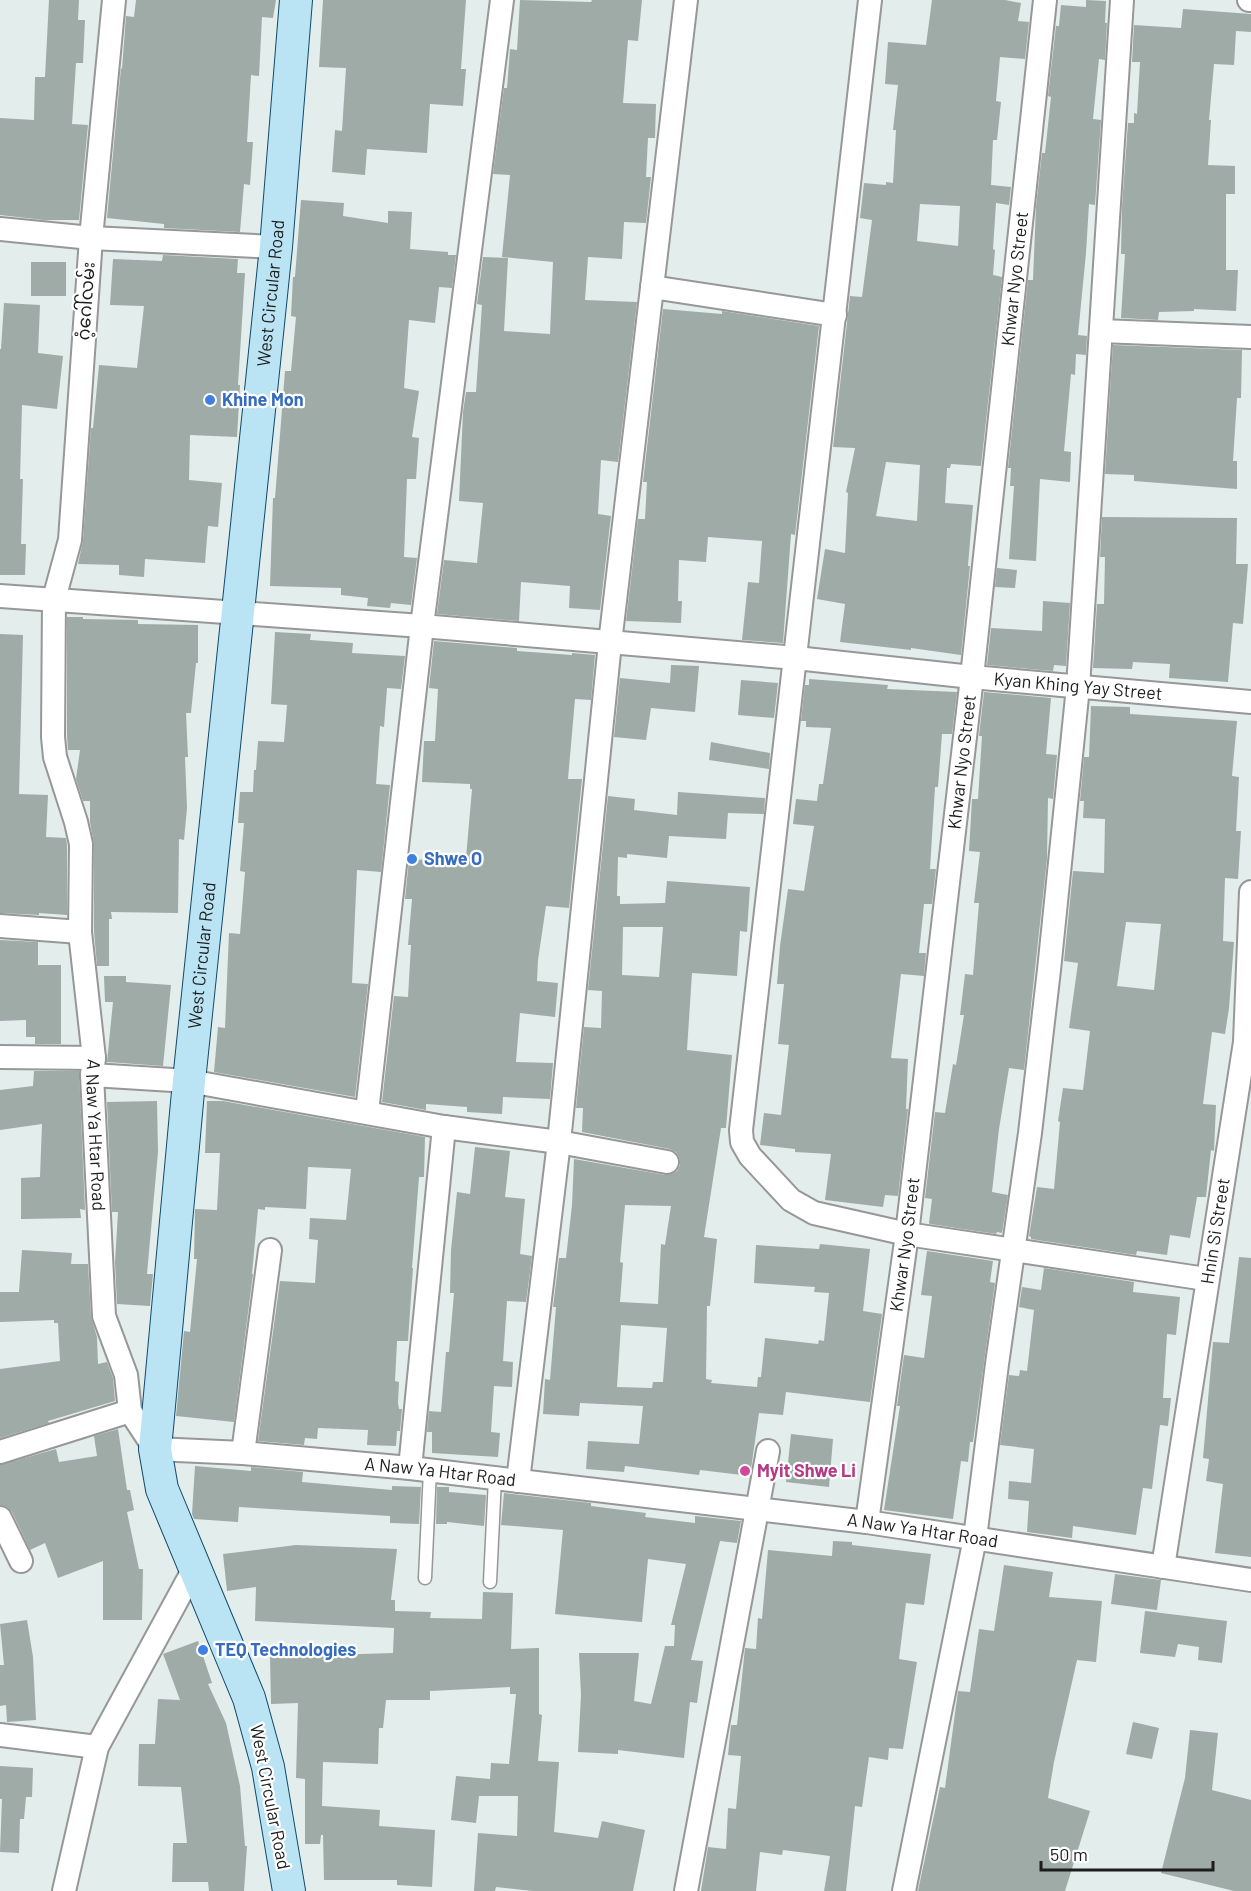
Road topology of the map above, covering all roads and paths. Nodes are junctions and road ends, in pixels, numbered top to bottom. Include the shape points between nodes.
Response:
1 (114, 0) edge
2 (296, 0) edge
3 (502, 0) edge
4 (686, 0) edge
5 (870, 0) edge
6 (1045, 0) edge
7 (1122, 0) edge
8 (0, 229) edge
9 (91, 238) junction
10 (276, 247) junction
11 (652, 287) junction
12 (835, 315) junction
13 (1101, 331) junction
14 (1251, 337) edge
15 (0, 596) edge
16 (54, 599) junction
17 (238, 612) junction
18 (422, 626) junction
19 (610, 644) junction
20 (796, 658) junction
21 (972, 676) junction
22 (1078, 687) junction
23 (1251, 702) edge
24 (1251, 892) edge
25 (0, 926) edge
26 (80, 932) junction
27 (1248, 1042) edge
28 (0, 1057) edge
29 (93, 1066) junction
30 (189, 1081) junction
31 (367, 1112) junction
32 (444, 1127) junction
33 (559, 1142) junction
34 (667, 1161) dead end
35 (907, 1234) junction
36 (1013, 1249) junction
37 (270, 1250) dead end
38 (1206, 1279) junction
39 (130, 1411) junction
40 (155, 1449) junction
41 (768, 1451) dead end
42 (0, 1452) edge
43 (243, 1454) junction
44 (420, 1469) junction
45 (495, 1478) junction
46 (518, 1481) junction
47 (756, 1509) junction
48 (0, 1518) edge
49 (867, 1522) junction
50 (975, 1538) junction
51 (21, 1561) dead end
52 (195, 1566) junction
53 (1163, 1567) junction
54 (425, 1578) dead end
55 (1251, 1580) edge
56 (490, 1582) dead end
57 (0, 1735) edge
58 (97, 1747) junction
59 (64, 1891) edge
60 (289, 1891) edge
61 (686, 1891) edge
62 (904, 1891) edge

1 - 9 street, ဂံ့ဂေါ်လမ်း
2 - 10 street, West Circular Road
3 - 18 street
4 - 11 street
5 - 12 street
6 - 21 street, Khwar Nyo Street
7 - 13 street
8 - 9 street
9 - 10 street
9 - 16 street, ဂံ့ဂေါ်လမ်း via 70,540
10 - 17 street, West Circular Road
11 - 12 street
11 - 19 street
12 - 20 street
13 - 14 street
13 - 22 street
15 - 16 street, Kyan Khing Yay Street
16 - 17 street, Kyan Khing Yay Street
16 - 26 street, ဂံ့ဂေါ်လမ်း via 53,737 55,757 81,844
17 - 18 street, Kyan Khing Yay Street
17 - 30 street, West Circular Road
18 - 19 street, Kyan Khing Yay Street
18 - 31 street
19 - 20 street, Kyan Khing Yay Street
19 - 33 street
20 - 21 street, Kyan Khing Yay Street
20 - 35 street via 742,1142 791,1200 814,1213
21 - 22 street, Kyan Khing Yay Street
21 - 35 street, Khwar Nyo Street
22 - 23 street, Kyan Khing Yay Street
22 - 36 street via 1049,970
24 - 27 street, Hnin Si Street
25 - 26 street
26 - 29 street, A Naw Ya Htar Road
27 - 38 street, Hnin Si Street
28 - 29 street
29 - 30 street
29 - 39 street, A Naw Ya Htar Road via 104,1316 126,1374
30 - 31 street
30 - 40 street, West Circular Road
31 - 32 street
32 - 33 street
32 - 44 street
33 - 34 street
33 - 46 street
35 - 36 street
35 - 49 street, Khwar Nyo Street
36 - 38 street
36 - 50 street
37 - 43 street
38 - 53 street, Hnin Si Street
39 - 40 street, A Naw Ya Htar Road
39 - 42 street
40 - 43 street, A Naw Ya Htar Road
40 - 52 street, West Circular Road via 162,1489
41 - 47 street
43 - 44 street, A Naw Ya Htar Road
44 - 45 street, A Naw Ya Htar Road
44 - 54 lane
45 - 46 street, A Naw Ya Htar Road
45 - 56 lane
46 - 47 street, A Naw Ya Htar Road
47 - 49 street, A Naw Ya Htar Road
47 - 61 street
48 - 51 street
49 - 50 street, A Naw Ya Htar Road
50 - 53 street, A Naw Ya Htar Road
50 - 62 street
52 - 58 street
52 - 60 street, West Circular Road via 249,1698 268,1767
53 - 55 street, A Naw Ya Htar Road
57 - 58 street
58 - 59 street

